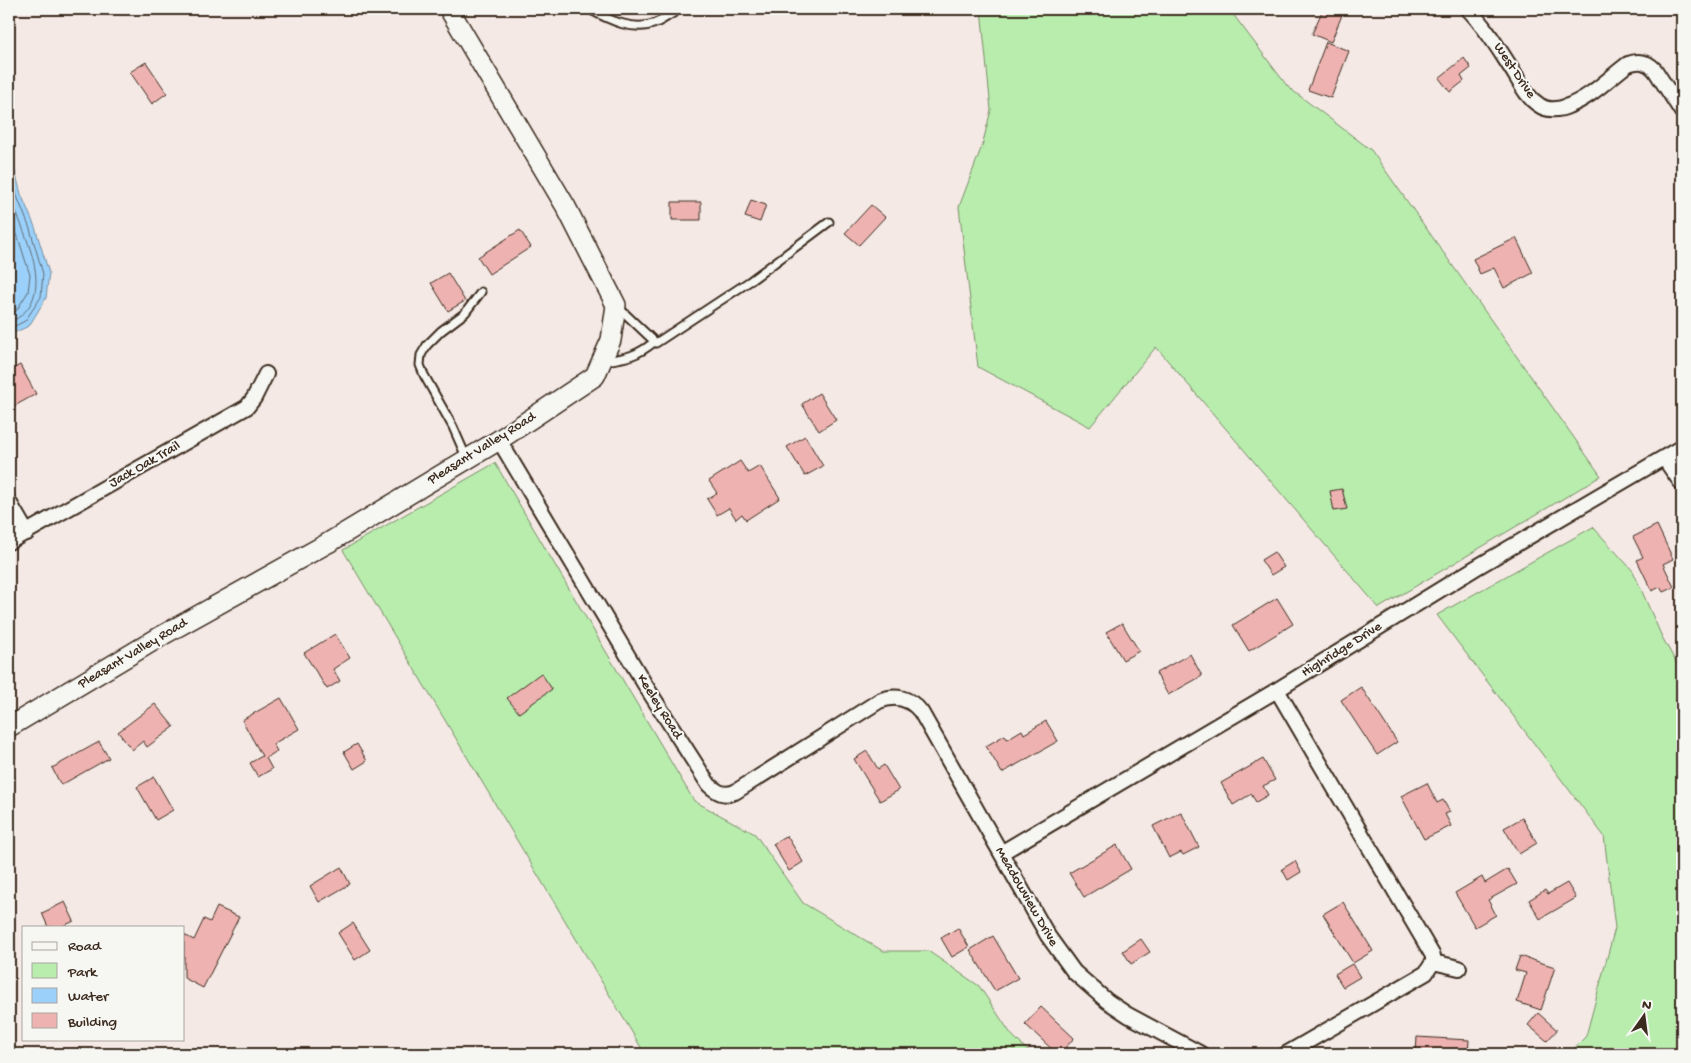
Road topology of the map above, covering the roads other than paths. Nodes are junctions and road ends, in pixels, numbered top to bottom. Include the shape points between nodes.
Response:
1 (449, 9) edge
2 (589, 9) edge
3 (676, 9) edge
4 (1468, 9) edge
5 (1682, 112) edge
6 (830, 222) dead end
7 (481, 292) dead end
8 (616, 305) junction
9 (654, 342) junction
10 (601, 361) junction
11 (266, 374) dead end
12 (499, 440) junction
13 (1682, 447) edge
14 (1664, 458) junction
15 (467, 459) junction
16 (1682, 484) edge
17 (9, 502) edge
18 (27, 533) junction
19 (9, 542) edge
20 (1277, 690) junction
21 (898, 697) joint
22 (9, 727) edge
23 (1001, 853) junction
24 (1432, 962) junction
25 (1459, 968) dead end
26 (1201, 1054) edge
27 (1286, 1054) edge

1 - 8 street via 566,207
2 - 3 lane via 607,19 634,27 656,23
4 - 5 street, West Drive via 1491,37 1534,102 1541,107 1559,109 1569,106 1628,64 1642,61 1655,70
6 - 9 lane via 750,281
7 - 15 lane via 466,313 427,345 420,365
8 - 9 lane
8 - 10 street, Pleasant Valley Road via 611,340
9 - 10 lane via 628,358
10 - 12 street, Pleasant Valley Road via 594,376
11 - 18 street, Jack Oak Trail via 247,407
12 - 15 street, Pleasant Valley Road
12 - 21 street, Keeley Road via 647,688 716,791 722,794 735,792 869,707 889,697
13 - 14 street, Highridge Drive
14 - 16 street
14 - 20 street, Highridge Drive via 1477,567
15 - 22 street, Pleasant Valley Road
17 - 18 street
18 - 19 street, Jack Oak Trail
20 - 23 street, Highridge Drive
20 - 24 street via 1431,951
21 - 23 street, Meadowview Drive via 916,704
23 - 26 street, Meadowview Drive via 1048,936 1074,972 1128,1015
24 - 25 street
24 - 27 street via 1426,973

